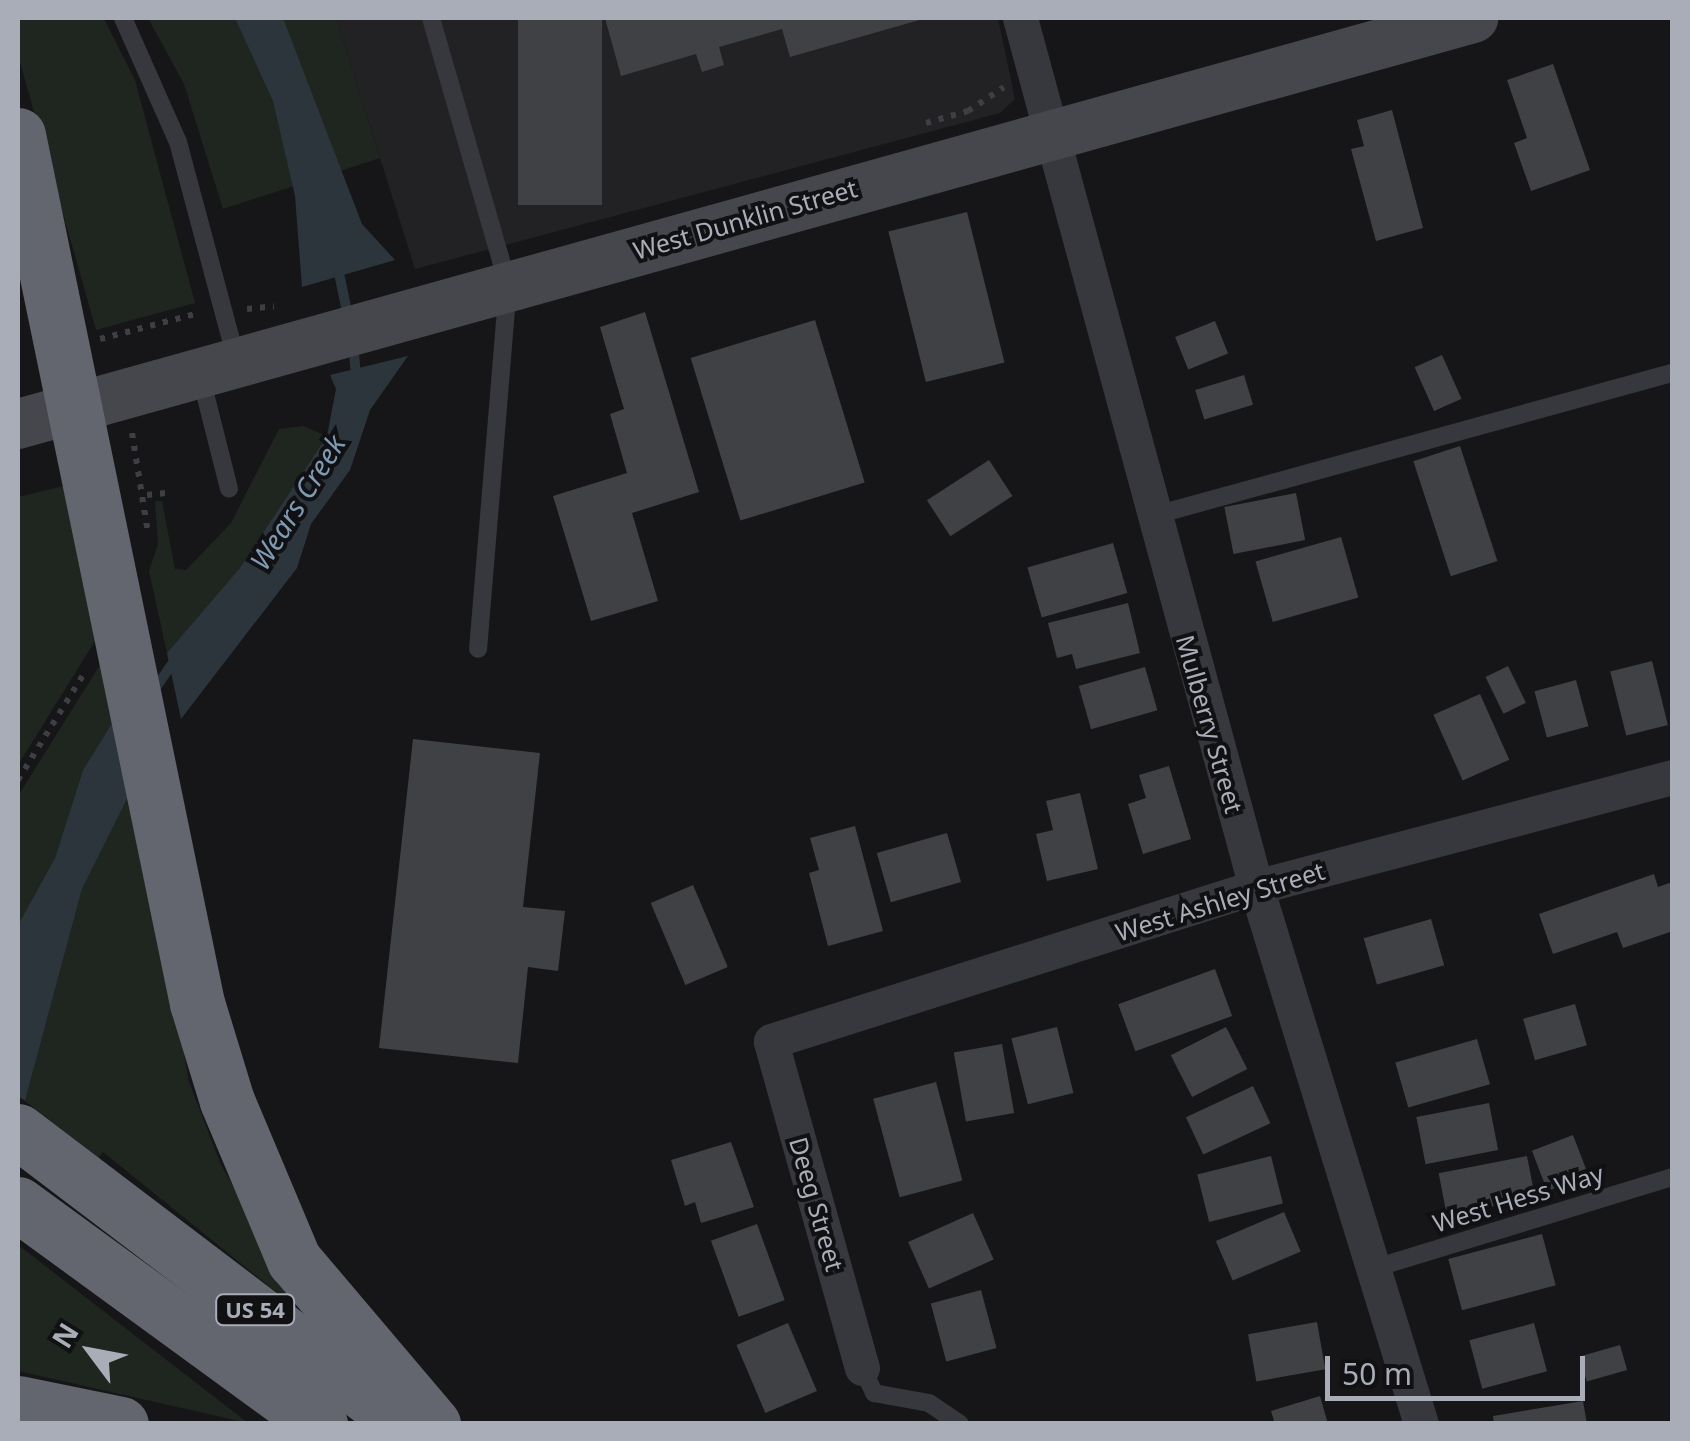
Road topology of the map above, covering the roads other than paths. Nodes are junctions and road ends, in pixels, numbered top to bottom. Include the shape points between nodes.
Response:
1 (122, 18) edge
2 (431, 18) edge
3 (1020, 18) edge
4 (1474, 18) edge
5 (1054, 132) junction
6 (18, 135) edge
7 (508, 286) junction
8 (219, 368) junction
9 (1672, 372) edge
10 (18, 424) edge
11 (229, 489) dead end
12 (1151, 516) junction
13 (478, 649) dead end
14 (1672, 776) edge
15 (1256, 888) junction
16 (771, 1040) joint
17 (18, 1131) edge
18 (1672, 1177) edge
19 (18, 1204) edge
20 (1378, 1267) junction
21 (862, 1368) joint
22 (21, 1403) edge
23 (121, 1424) edge
24 (320, 1424) edge
25 (404, 1424) edge
26 (433, 1424) edge
27 (960, 1424) edge
28 (1422, 1424) edge

1 - 8 lane via 178,142 224,311
2 - 7 lane
3 - 5 street, Mulberry Street
4 - 5 main road, West Dunklin Street
5 - 7 main road, West Dunklin Street
5 - 12 street, Mulberry Street
6 - 26 highway via 74,328 197,1003 227,1101 294,1260
7 - 8 main road, West Dunklin Street via 428,307 289,326
7 - 13 lane
8 - 10 main road, West Dunklin Street
8 - 11 lane
9 - 12 lane
12 - 15 street, Mulberry Street
14 - 15 street, West Ashley Street
15 - 16 street, West Ashley Street
15 - 20 street, Mulberry Street
16 - 21 street, Deeg Street
17 - 25 highway, US 54
18 - 20 lane, West Hess Way
19 - 24 highway, US 54
20 - 28 street, Mulberry Street
21 - 27 lane via 874,1393 930,1403
22 - 23 highway

